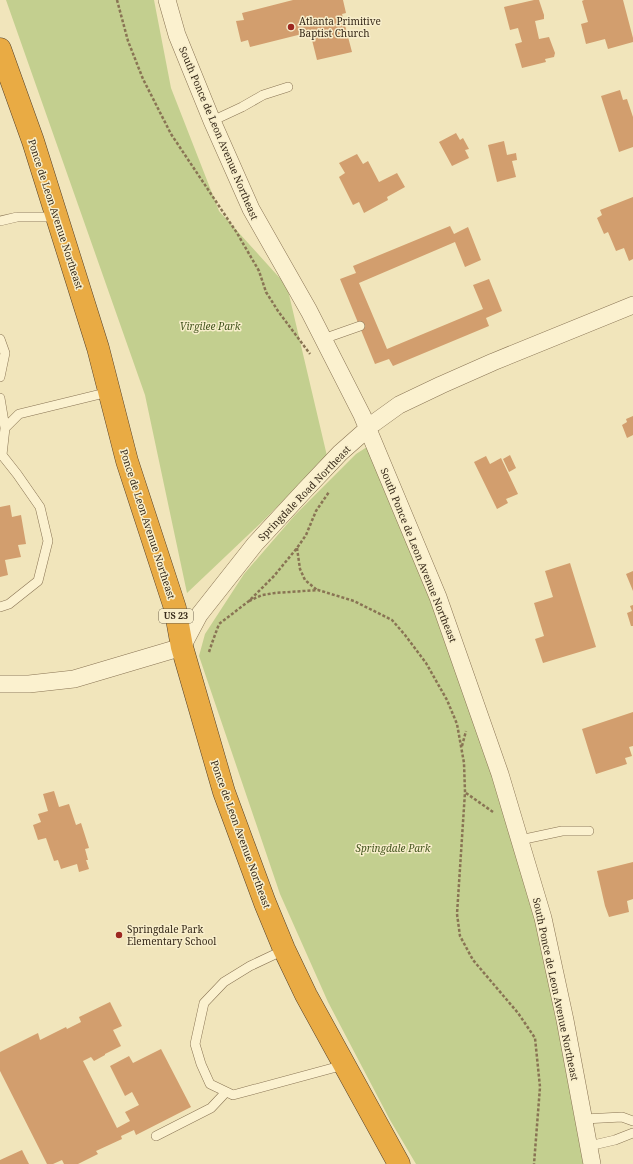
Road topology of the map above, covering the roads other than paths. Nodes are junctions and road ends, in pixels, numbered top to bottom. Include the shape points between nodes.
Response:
1 (167, 0) edge
2 (0, 49) edge
3 (288, 87) dead end
4 (212, 121) junction
5 (57, 217) junction
6 (0, 221) edge
7 (633, 305) edge
8 (360, 326) dead end
9 (0, 339) edge
10 (323, 339) junction
11 (0, 377) edge
12 (109, 392) junction
13 (0, 398) edge
14 (5, 428) junction
15 (368, 428) junction
16 (4, 464) edge
17 (0, 606) edge
18 (182, 647) junction
19 (0, 684) edge
20 (589, 831) dead end
21 (520, 840) junction
22 (284, 949) junction
23 (344, 1065) junction
24 (226, 1092) junction
25 (584, 1119) junction
26 (633, 1121) edge
27 (633, 1133) edge
28 (156, 1136) dead end
29 (589, 1146) junction
30 (399, 1164) edge
31 (592, 1164) edge

1 - 4 street, South Ponce de Leon Avenue Northeast via 177,35
2 - 5 highway, Ponce de Leon Avenue Northeast / US 23
3 - 4 lane via 263,95
4 - 10 street, South Ponce de Leon Avenue Northeast via 251,209
5 - 6 lane via 17,217
5 - 12 highway, Ponce de Leon Avenue Northeast / US 23
7 - 15 street, Springdale Road Northeast via 440,384 399,405
8 - 10 lane
9 - 11 lane via 5,352
10 - 15 street, South Ponce de Leon Avenue Northeast
12 - 14 lane via 19,414
12 - 18 highway, Ponce de Leon Avenue Northeast / US 23 via 127,461 175,608
13 - 14 lane
14 - 16 lane via 2,455
15 - 18 street, Springdale Road Northeast via 309,485 255,544 199,615
15 - 21 street, South Ponce de Leon Avenue Northeast via 438,597 500,774
16 - 17 lane via 17,474 40,507 48,541 38,581 9,604
18 - 19 street via 74,679 30,684
18 - 22 highway, Ponce de Leon Avenue Northeast / US 23 via 224,792
20 - 21 lane via 562,831
21 - 25 street, South Ponce de Leon Avenue Northeast via 544,925
22 - 23 highway, Ponce de Leon Avenue Northeast / US 23
22 - 24 lane via 224,982 204,1003 195,1044 200,1064 210,1084
23 - 24 lane via 233,1095
23 - 30 highway, Ponce de Leon Avenue Northeast / US 23
24 - 28 lane via 211,1108
25 - 26 lane via 622,1117
25 - 29 street, South Ponce de Leon Avenue Northeast
27 - 29 lane
29 - 31 street, South Ponce de Leon Avenue Northeast

